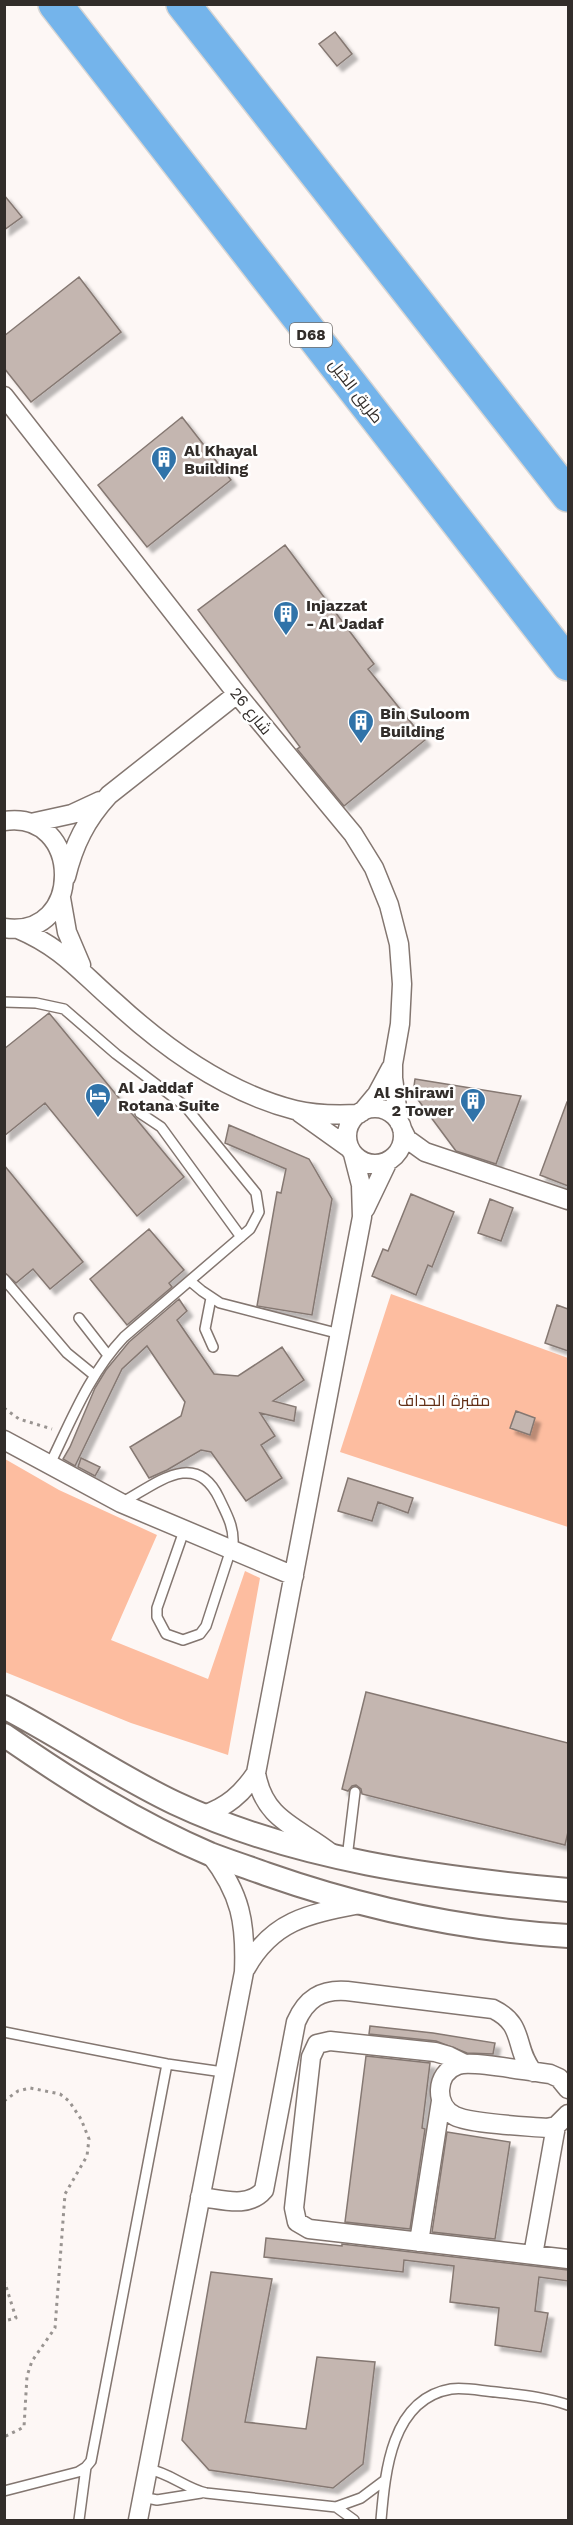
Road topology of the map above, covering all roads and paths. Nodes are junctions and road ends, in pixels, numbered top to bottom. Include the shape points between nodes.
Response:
1 (55, 4) edge
2 (183, 4) edge
3 (4, 396) edge
4 (568, 495) edge
5 (568, 664) edge
6 (237, 694) junction
7 (109, 795) junction
8 (15, 819) edge
9 (66, 876) junction
10 (61, 898) junction
11 (9, 929) edge
12 (90, 979) junction
13 (4, 1002) edge
14 (393, 1064) junction
15 (296, 1110) junction
16 (360, 1112) junction
17 (140, 1113) dead end
18 (400, 1125) junction
19 (351, 1151) junction
20 (436, 1155) junction
21 (391, 1159) junction
22 (568, 1200) edge
23 (362, 1217) junction
24 (241, 1237) junction
25 (4, 1279) edge
26 (190, 1281) junction
27 (211, 1298) junction
28 (79, 1318) dead end
29 (340, 1334) junction
30 (213, 1347) dead end
31 (107, 1354) junction
32 (94, 1375) junction
33 (4, 1408) edge
34 (65, 1433) junction
35 (4, 1440) edge
36 (50, 1466) junction
37 (121, 1503) junction
38 (184, 1531) junction
39 (231, 1551) junction
40 (294, 1576) junction
41 (4, 1707) edge
42 (4, 1735) edge
43 (256, 1773) junction
44 (355, 1792) dead end
45 (203, 1815) junction
46 (210, 1854) junction
47 (340, 1856) junction
48 (568, 1890) edge
49 (363, 1903) junction
50 (568, 1936) edge
51 (244, 1972) junction
52 (4, 2032) edge
53 (518, 2034) junction
54 (167, 2064) junction
55 (465, 2064) junction
56 (497, 2068) junction
57 (223, 2072) junction
58 (541, 2073) junction
59 (568, 2076) edge
60 (568, 2089) edge
61 (4, 2101) edge
62 (441, 2101) junction
63 (562, 2120) edge
64 (200, 2197) junction
65 (418, 2242) junction
66 (533, 2255) junction
67 (568, 2259) edge
68 (4, 2280) edge
69 (4, 2321) edge
70 (568, 2405) edge
71 (4, 2437) edge
72 (86, 2467) junction
73 (148, 2469) junction
74 (385, 2481) junction
75 (4, 2492) edge
76 (206, 2493) junction
77 (142, 2497) junction
78 (336, 2507) junction
79 (79, 2520) edge
80 (138, 2520) edge
81 (354, 2520) edge
82 (381, 2520) edge

1 - 5 highway, طريق الخيل / D68
2 - 4 highway
3 - 6 street, شارع 26
6 - 7 street
6 - 14 street, شارع 26 via 353,834 374,868 399,944 400,1024
7 - 8 street via 72,814
7 - 9 street via 80,832
8 - 9 street via 50,836 62,854
9 - 10 street
10 - 11 street via 39,922
10 - 12 street via 73,948
11 - 12 street via 57,949
12 - 15 street via 140,1025 199,1067 263,1100
13 - 24 lane via 51,1004 64,1010 132,1068 185,1106 256,1193 256,1221
14 - 16 street, شارع 26 via 383,1085
14 - 18 street, شارع 26
15 - 16 street via 327,1114
15 - 19 street
16 - 18 street via 378,1108
16 - 19 street via 347,1133
17 - 24 lane via 161,1127
18 - 20 street via 415,1146
18 - 21 street via 401,1144
19 - 21 street via 365,1163
19 - 23 street via 361,1185
20 - 21 street
20 - 22 street
21 - 23 street via 377,1179
23 - 29 street
24 - 26 lane
25 - 32 lane via 67,1353
26 - 27 lane
26 - 31 lane
27 - 29 lane
27 - 30 lane via 205,1329
28 - 31 lane
29 - 40 street
31 - 32 lane
32 - 34 lane
33 - 34 path via 19,1419
34 - 36 lane
35 - 36 street
36 - 37 street
37 - 38 street
37 - 39 lane via 180,1473 197,1473 212,1484 228,1518 234,1534
38 - 39 street
38 - 39 lane via 157,1608 160,1626 174,1639 192,1639 206,1626
39 - 40 street
40 - 43 street
41 - 45 street via 150,1790
42 - 46 street via 119,1809
43 - 45 street via 228,1804
43 - 47 street via 262,1797 277,1817
44 - 47 lane
45 - 47 street via 286,1843
46 - 49 street
46 - 51 street via 237,1897 244,1922
47 - 48 street via 435,1874
49 - 50 street via 424,1919
49 - 51 street via 288,1923 270,1935
51 - 57 street
52 - 54 lane
53 - 56 street via 512,2051
53 - 58 street via 522,2055
53 - 64 street via 502,2013 482,2006 340,1991 321,1993 305,2005 296,2022 264,2190 244,2202
54 - 57 lane
54 - 72 lane via 92,2453
55 - 56 street
55 - 62 street via 444,2076 440,2084
55 - 65 street via 435,2052 330,2041 317,2044 312,2050 294,2208 297,2222 309,2229
56 - 58 street
57 - 64 street
58 - 59 street
58 - 60 street via 559,2078
61 - 71 path via 30,2088 60,2094 81,2119 90,2147 65,2194 55,2328 32,2361 27,2376 24,2427
62 - 63 street via 460,2118 547,2128
62 - 65 street
63 - 66 street
64 - 73 street
65 - 66 street
66 - 67 street
68 - 69 path via 16,2318
70 - 74 lane via 550,2398 468,2389 433,2395 404,2421 395,2438
72 - 75 lane
72 - 79 lane
73 - 76 lane
73 - 77 street
74 - 78 lane via 361,2498
74 - 82 lane
76 - 77 lane via 157,2500
76 - 78 lane
77 - 80 street
78 - 81 lane

